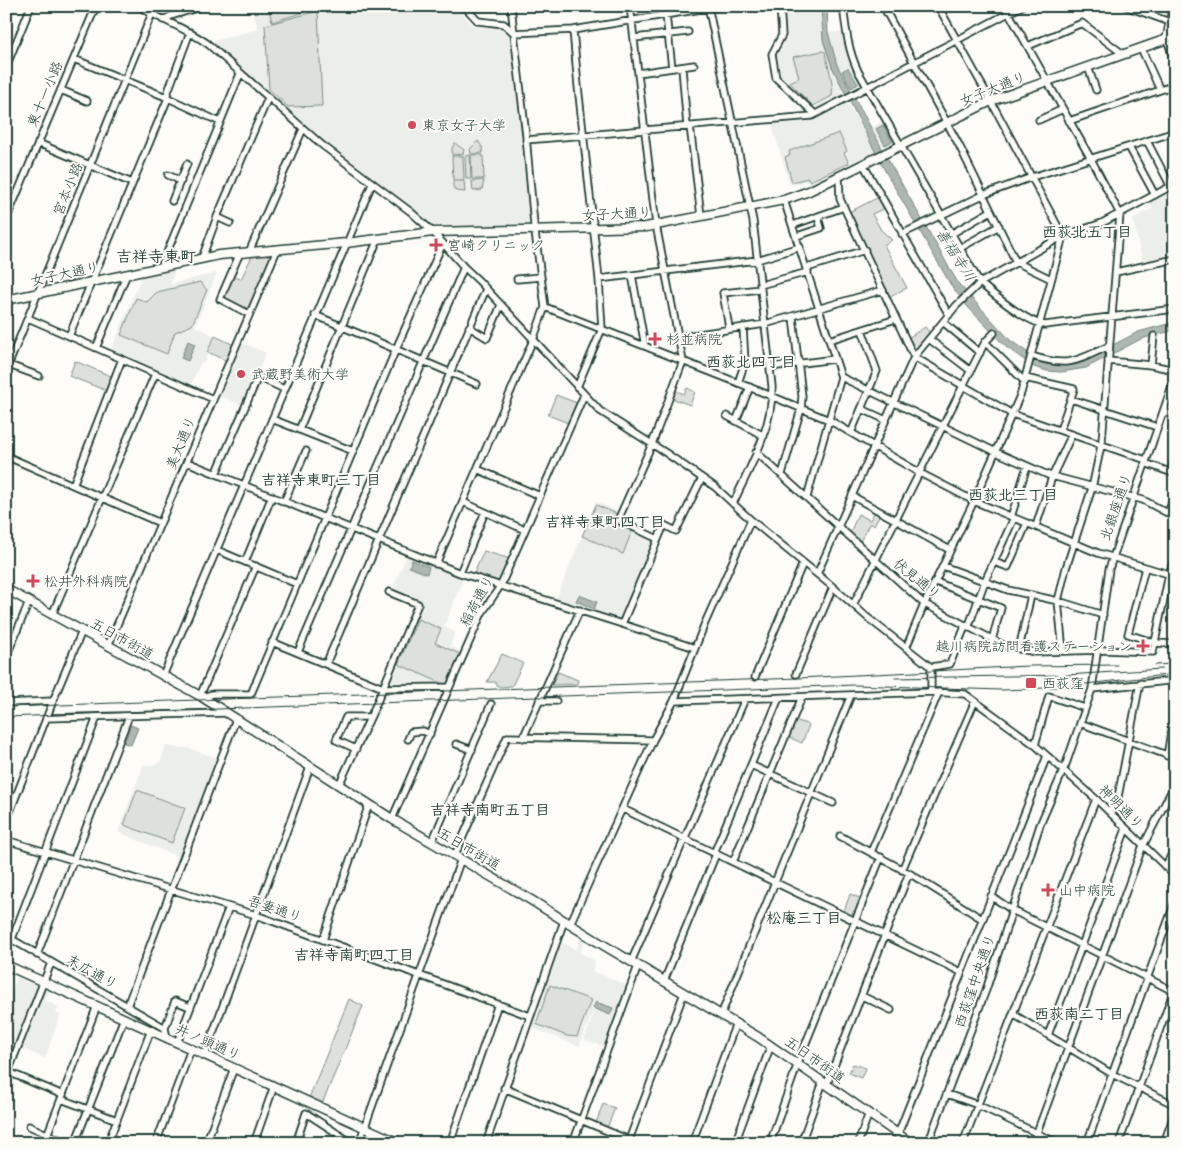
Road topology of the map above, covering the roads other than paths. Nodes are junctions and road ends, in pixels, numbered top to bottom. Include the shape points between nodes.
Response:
1 (31, 6) edge
2 (96, 6) edge
3 (138, 6) edge
4 (156, 6) edge
5 (204, 6) edge
6 (464, 6) edge
7 (511, 6) edge
8 (630, 6) edge
9 (665, 6) edge
10 (720, 6) edge
11 (780, 6) edge
12 (843, 6) edge
13 (883, 6) edge
14 (938, 6) edge
15 (1006, 6) edge
16 (1022, 6) edge
17 (1125, 6) edge
18 (1174, 6) edge
19 (709, 8) edge
20 (1009, 13) junction
21 (153, 15) junction
22 (666, 15) junction
23 (164, 20) junction
24 (632, 20) junction
25 (1170, 22) junction
26 (573, 30) junction
27 (190, 32) junction
28 (688, 32) dead end
29 (514, 33) junction
30 (668, 34) junction
31 (1171, 37) edge
32 (634, 38) junction
33 (957, 41) junction
34 (1028, 46) junction
35 (1141, 48) junction
36 (1124, 54) junction
37 (74, 60) junction
38 (914, 63) junction
39 (1175, 63) edge
40 (694, 66) dead end
41 (6, 67) edge
42 (1088, 67) junction
43 (672, 68) junction
44 (682, 68) junction
45 (638, 73) junction
46 (240, 74) junction
47 (126, 81) junction
48 (1048, 81) junction
49 (1175, 85) edge
50 (867, 88) junction
51 (61, 90) junction
52 (1096, 90) dead end
53 (1160, 90) junction
54 (167, 98) junction
55 (268, 98) junction
56 (87, 101) dead end
57 (991, 101) junction
58 (1063, 109) junction
59 (816, 114) junction
60 (1039, 120) dead end
61 (1069, 120) junction
62 (220, 122) junction
63 (732, 122) junction
64 (946, 123) junction
65 (688, 126) junction
66 (303, 129) junction
67 (645, 129) junction
68 (1175, 132) edge
69 (583, 135) junction
70 (526, 140) junction
71 (1147, 141) junction
72 (38, 143) junction
73 (900, 146) junction
74 (1129, 147) junction
75 (1091, 159) junction
76 (187, 164) dead end
77 (863, 164) junction
78 (91, 166) junction
79 (168, 175) dead end
80 (839, 177) junction
81 (1032, 177) junction
82 (180, 181) junction
83 (132, 183) junction
84 (372, 184) junction
85 (1173, 186) edge
86 (983, 195) junction
87 (1155, 195) junction
88 (784, 200) junction
89 (172, 201) dead end
90 (750, 207) junction
91 (844, 207) junction
92 (991, 211) junction
93 (1120, 214) junction
94 (701, 216) junction
95 (941, 216) junction
96 (217, 217) junction
97 (818, 217) junction
98 (6, 220) edge
99 (230, 223) dead end
100 (656, 225) junction
101 (793, 225) junction
102 (999, 226) junction
103 (593, 228) junction
104 (534, 229) junction
105 (433, 232) junction
106 (902, 234) junction
107 (951, 234) junction
108 (797, 236) junction
109 (1063, 236) junction
110 (378, 239) junction
111 (346, 243) junction
112 (443, 243) junction
113 (800, 247) junction
114 (960, 248) junction
115 (277, 250) junction
116 (865, 250) junction
117 (249, 252) junction
118 (240, 253) junction
119 (202, 258) junction
120 (1175, 259) edge
121 (757, 260) junction
122 (1016, 262) junction
123 (161, 267) junction
124 (464, 268) junction
125 (665, 270) junction
126 (807, 270) junction
127 (1116, 272) junction
128 (127, 274) junction
129 (632, 275) junction
130 (541, 277) junction
131 (599, 279) junction
132 (1051, 279) junction
133 (517, 280) dead end
134 (92, 282) junction
135 (980, 283) junction
136 (761, 287) junction
137 (486, 289) junction
138 (883, 290) junction
139 (39, 293) junction
140 (6, 300) edge
141 (501, 305) junction
142 (545, 307) junction
143 (819, 308) junction
144 (1175, 309) edge
145 (250, 314) junction
146 (316, 315) junction
147 (948, 315) junction
148 (793, 316) junction
149 (1112, 316) junction
150 (28, 318) junction
151 (896, 319) junction
152 (943, 322) junction
153 (765, 324) junction
154 (1040, 324) junction
155 (342, 326) junction
156 (469, 327) junction
157 (743, 327) junction
158 (729, 328) junction
159 (602, 329) junction
160 (862, 330) junction
161 (994, 333) dead end
162 (69, 336) junction
163 (1154, 336) dead end
164 (679, 337) junction
165 (929, 339) junction
166 (533, 340) junction
167 (829, 340) junction
168 (985, 342) junction
169 (645, 346) junction
170 (1109, 347) junction
171 (96, 348) junction
172 (396, 349) junction
173 (980, 353) junction
174 (914, 357) junction
175 (1031, 358) junction
176 (1108, 358) junction
177 (122, 359) junction
178 (835, 359) junction
179 (424, 361) junction
180 (683, 361) junction
181 (800, 363) junction
182 (9, 365) junction
183 (1151, 365) junction
184 (770, 367) junction
185 (1175, 370) edge
186 (6, 371) edge
187 (971, 371) junction
188 (450, 372) junction
189 (154, 374) junction
190 (38, 376) dead end
191 (841, 377) junction
192 (1175, 377) edge
193 (1025, 380) junction
194 (738, 383) junction
195 (477, 384) dead end
196 (963, 386) junction
197 (576, 387) junction
198 (750, 387) junction
199 (284, 389) junction
200 (870, 390) junction
201 (584, 395) junction
202 (772, 397) junction
203 (213, 399) junction
204 (1071, 399) junction
205 (894, 402) junction
206 (801, 409) junction
207 (862, 409) junction
208 (1105, 410) junction
209 (1163, 412) junction
210 (1012, 414) junction
211 (1175, 415) edge
212 (727, 416) dead end
213 (272, 419) junction
214 (829, 420) junction
215 (886, 420) junction
216 (736, 421) junction
217 (944, 426) junction
218 (1157, 427) junction
219 (299, 430) junction
220 (1060, 430) junction
221 (851, 433) junction
222 (1072, 434) junction
223 (764, 436) junction
224 (652, 444) junction
225 (1102, 446) junction
226 (874, 447) junction
227 (306, 451) dead end
228 (353, 451) junction
229 (756, 452) junction
230 (996, 452) junction
231 (6, 456) edge
232 (1175, 460) edge
233 (1146, 461) junction
234 (187, 462) junction
235 (1027, 466) junction
236 (477, 469) junction
237 (920, 473) junction
238 (1172, 473) edge
239 (216, 474) junction
240 (782, 474) junction
241 (1052, 477) junction
242 (702, 478) junction
243 (73, 485) junction
244 (244, 485) junction
245 (1092, 488) junction
246 (1175, 494) edge
247 (272, 496) junction
248 (540, 496) junction
249 (852, 496) junction
250 (102, 498) junction
251 (807, 498) junction
252 (1133, 498) junction
253 (974, 501) junction
254 (284, 502) junction
255 (462, 502) junction
256 (733, 504) junction
257 (485, 512) junction
258 (1168, 514) junction
259 (1175, 517) edge
260 (325, 518) junction
261 (1013, 518) junction
262 (751, 520) junction
263 (896, 521) junction
264 (160, 523) junction
265 (1027, 523) junction
266 (1036, 526) junction
267 (839, 527) junction
268 (352, 529) junction
269 (525, 530) junction
270 (658, 539) junction
271 (378, 540) junction
272 (1074, 543) junction
273 (217, 550) junction
274 (950, 550) junction
275 (1175, 557) edge
276 (1112, 558) junction
277 (876, 561) junction
278 (244, 562) junction
279 (994, 562) junction
280 (804, 563) junction
281 (436, 564) junction
282 (256, 566) junction
283 (943, 566) junction
284 (1145, 568) junction
285 (460, 573) junction
286 (817, 574) junction
287 (1172, 575) edge
288 (985, 581) junction
289 (936, 582) junction
290 (297, 584) junction
291 (501, 585) junction
292 (833, 587) junction
293 (6, 589) edge
294 (389, 592) dead end
295 (1031, 595) junction
296 (978, 600) junction
297 (1058, 601) junction
298 (29, 602) junction
299 (925, 604) junction
300 (854, 605) junction
301 (580, 610) junction
302 (52, 615) junction
303 (1103, 615) junction
304 (622, 624) junction
305 (966, 627) junction
306 (82, 631) junction
307 (992, 640) junction
308 (272, 642) junction
309 (1155, 643) junction
310 (1175, 644) edge
311 (108, 646) junction
312 (695, 648) junction
313 (906, 648) junction
314 (1019, 649) junction
315 (1098, 650) junction
316 (1063, 651) junction
317 (298, 652) junction
318 (6, 658) edge
319 (326, 664) junction
320 (931, 667) junction
321 (796, 674) dead end
322 (163, 676) junction
323 (755, 677) dead end
324 (1175, 682) edge
325 (1140, 683) junction
326 (449, 687) junction
327 (383, 688) junction
328 (1092, 689) junction
329 (931, 692) junction
330 (939, 692) junction
331 (851, 695) junction
332 (201, 697) junction
333 (802, 697) junction
334 (779, 698) junction
335 (744, 699) junction
336 (53, 701) junction
337 (540, 701) junction
338 (556, 701) dead end
339 (674, 701) junction
340 (975, 701) junction
341 (6, 703) edge
342 (491, 704) dead end
343 (1085, 708) junction
344 (1175, 708) edge
345 (227, 713) junction
346 (129, 716) junction
347 (97, 717) junction
348 (370, 717) junction
349 (46, 718) junction
350 (236, 719) junction
351 (1080, 723) junction
352 (430, 734) junction
353 (523, 738) junction
354 (408, 739) dead end
355 (653, 740) junction
356 (1129, 740) junction
357 (456, 744) dead end
358 (1035, 745) junction
359 (356, 749) junction
360 (472, 750) junction
361 (1048, 756) junction
362 (1167, 756) junction
363 (1175, 758) edge
364 (751, 765) junction
365 (310, 767) junction
366 (1063, 769) junction
367 (770, 774) junction
368 (1175, 784) edge
369 (339, 785) junction
370 (811, 793) junction
371 (1096, 799) junction
372 (833, 803) dead end
373 (369, 804) junction
374 (623, 809) junction
375 (1108, 811) junction
376 (392, 819) junction
377 (7, 820) edge
378 (1126, 830) junction
379 (840, 836) dead end
380 (684, 839) junction
381 (6, 840) edge
382 (432, 842) junction
383 (1143, 846) junction
384 (1175, 848) edge
385 (46, 851) junction
386 (871, 852) junction
387 (715, 854) junction
388 (458, 857) junction
389 (880, 857) junction
390 (74, 860) junction
391 (734, 862) junction
392 (1165, 867) junction
393 (902, 870) junction
394 (909, 873) junction
395 (1175, 876) edge
396 (775, 882) junction
397 (172, 890) junction
398 (991, 896) junction
399 (1175, 902) edge
400 (228, 907) junction
401 (1012, 910) junction
402 (256, 915) junction
403 (982, 919) junction
404 (855, 921) junction
405 (567, 923) junction
406 (1046, 928) junction
407 (885, 935) junction
408 (9, 938) edge
409 (323, 940) junction
410 (1083, 945) junction
411 (37, 955) junction
412 (1103, 955) junction
413 (51, 963) junction
414 (635, 964) junction
415 (6, 965) edge
416 (961, 972) junction
417 (419, 975) junction
418 (1147, 978) junction
419 (664, 981) junction
420 (44, 982) junction
421 (1174, 990) edge
422 (684, 993) junction
423 (862, 996) junction
424 (498, 1004) junction
425 (97, 1006) junction
426 (127, 1006) junction
427 (190, 1007) junction
428 (891, 1010) dead end
429 (1013, 1014) junction
430 (721, 1015) junction
431 (530, 1016) junction
432 (124, 1018) junction
433 (736, 1024) junction
434 (165, 1028) junction
435 (151, 1030) junction
436 (1048, 1035) junction
437 (167, 1038) junction
438 (177, 1042) junction
439 (771, 1045) junction
440 (191, 1048) junction
441 (1068, 1048) junction
442 (204, 1055) junction
443 (798, 1064) junction
444 (234, 1068) junction
445 (7, 1071) edge
446 (1112, 1074) junction
447 (825, 1083) junction
448 (274, 1086) junction
449 (504, 1088) junction
450 (1140, 1088) junction
451 (947, 1094) junction
452 (62, 1097) junction
453 (978, 1105) junction
454 (1175, 1105) edge
455 (88, 1109) junction
456 (1175, 1112) edge
457 (869, 1113) junction
458 (116, 1120) junction
459 (581, 1120) junction
460 (29, 1126) dead end
461 (364, 1127) junction
462 (1037, 1133) junction
463 (47, 1135) junction
464 (898, 1137) edge
465 (630, 1142) edge
466 (44, 1143) edge
467 (67, 1143) edge
468 (75, 1143) edge
469 (108, 1143) edge
470 (156, 1143) edge
471 (206, 1143) edge
472 (254, 1143) edge
473 (296, 1143) edge
474 (352, 1143) edge
475 (359, 1143) edge
476 (399, 1143) edge
477 (450, 1143) edge
478 (486, 1143) edge
479 (573, 1143) edge
480 (692, 1143) edge
481 (735, 1143) edge
482 (770, 1143) edge
483 (801, 1143) edge
484 (858, 1143) edge
485 (911, 1143) edge
486 (928, 1143) edge
487 (963, 1143) edge
488 (1033, 1143) edge
489 (1057, 1143) edge
490 (1087, 1143) edge
491 (1119, 1143) edge
492 (1164, 1143) edge

1 - 41 street
2 - 37 street, 東十一小路
3 - 21 street
4 - 21 street, 宮本小路
5 - 23 street
6 - 29 street via 478,21 504,24
7 - 29 street
8 - 24 street
9 - 22 street
10 - 19 street
11 - 59 street via 782,35 772,54 776,78
12 - 50 street via 851,56
13 - 38 street
14 - 33 street
15 - 20 street
16 - 20 street
17 - 25 street
18 - 25 main road
19 - 22 street
19 - 63 street
20 - 33 street
20 - 34 street
21 - 23 street
21 - 47 street, 宮本小路
22 - 24 street
22 - 30 street
23 - 27 street
24 - 26 street
24 - 32 street
25 - 31 main road
26 - 29 street
26 - 69 street
27 - 46 street
27 - 54 street
28 - 30 street
29 - 70 street
30 - 32 street
30 - 43 street
31 - 35 main road, 女子大通り
31 - 39 street
32 - 45 street
33 - 38 street
33 - 57 street
34 - 36 street via 1082,23
34 - 48 street
35 - 36 main road, 女子大通り
35 - 53 street
36 - 42 main road, 女子大通り
37 - 47 street
37 - 51 street, 東十一小路
38 - 50 street
38 - 64 street
40 - 44 street
42 - 48 main road, 女子大通り
42 - 52 street
43 - 44 street
43 - 45 street
44 - 65 street
45 - 67 street
46 - 55 street
46 - 62 street
47 - 54 street
47 - 78 street, 宮本小路
48 - 57 main road, 女子大通り
48 - 58 street
49 - 53 street
50 - 59 street
50 - 73 street
51 - 56 street
51 - 72 street, 東十一小路
53 - 61 street
54 - 62 street
54 - 83 street
55 - 66 street
55 - 96 street
57 - 64 main road, 女子大通り
57 - 81 street
58 - 60 street
58 - 61 street
59 - 63 street
61 - 75 street
62 - 123 street
63 - 65 street
63 - 90 street
64 - 73 main road, 女子大通り
64 - 86 street
65 - 67 street
65 - 94 street
66 - 84 street
66 - 117 street
67 - 69 street
67 - 100 street
68 - 71 street
69 - 70 street
69 - 103 street
70 - 104 street
71 - 74 street
71 - 85 street
72 - 78 street
72 - 98 street, 東十一小路
73 - 77 main road, 女子大通り
73 - 95 street
74 - 75 street
74 - 87 street
75 - 81 street
75 - 93 street
76 - 82 street
77 - 80 main road, 女子大通り
77 - 106 street
78 - 83 street
78 - 139 street, 宮本小路
79 - 82 street
80 - 88 main road, 女子大通り
80 - 91 street via 840,199
81 - 86 street
81 - 109 street
82 - 89 street
83 - 134 street
84 - 105 street
84 - 111 street
85 - 87 street
86 - 92 street
86 - 95 street
87 - 93 street
88 - 90 main road, 女子大通り
88 - 101 street
90 - 94 main road, 女子大通り
90 - 121 street
91 - 97 street
91 - 116 street
92 - 102 street
92 - 107 street
93 - 109 street
93 - 127 street
94 - 100 main road, 女子大通り
95 - 106 street
95 - 107 street
96 - 99 street
96 - 119 street
97 - 101 street
97 - 108 street via 821,228
100 - 103 main road, 女子大通り
100 - 125 street
101 - 108 street
102 - 114 street
102 - 122 street
103 - 104 main road, 女子大通り
103 - 131 street
104 - 105 main road, 女子大通り
104 - 130 street
105 - 110 main road, 女子大通り
105 - 112 street
106 - 147 street
107 - 114 street
108 - 113 street
109 - 122 street
109 - 132 street
110 - 111 main road, 女子大通り
110 - 155 street
111 - 115 main road, 女子大通り
111 - 146 street
112 - 124 street
112 - 172 street
113 - 121 street
113 - 126 street
114 - 135 street
115 - 117 main road, 女子大通り
115 - 145 street, 美大通り
116 - 126 street
116 - 138 street
117 - 118 main road, 女子大通り
118 - 119 main road, 女子大通り
118 - 145 street via 220,299
119 - 123 main road, 女子大通り
120 - 127 street
121 - 125 street
121 - 136 street
122 - 132 street
122 - 135 street
123 - 128 main road, 女子大通り
124 - 137 street
124 - 179 street
125 - 129 street
125 - 164 street
126 - 136 street
126 - 143 street
127 - 149 street
128 - 134 main road, 女子大通り
128 - 171 street
129 - 131 street
129 - 169 street
130 - 133 street
130 - 142 street
131 - 159 street
132 - 154 street
134 - 139 main road, 女子大通り
134 - 162 street
135 - 147 street
135 - 154 street
136 - 153 street
136 - 158 street via 723,293
137 - 141 street
137 - 156 street
138 - 143 street
138 - 151 street
139 - 140 main road, 女子大通り
139 - 150 street, 宮本小路
141 - 156 street via 487,338
141 - 166 street
142 - 159 street
142 - 166 street
143 - 148 street
143 - 167 street
144 - 149 street
145 - 203 street, 美大通り
146 - 155 street
146 - 199 street
147 - 152 street
148 - 153 street
148 - 181 street
149 - 154 street
149 - 170 street
150 - 162 street
150 - 182 street, 宮本小路
151 - 160 street
151 - 174 street
152 - 165 street
152 - 173 street
153 - 157 street
153 - 184 street
154 - 175 street
155 - 172 street
155 - 219 street
156 - 188 street
157 - 158 street
157 - 194 street via 745,362
158 - 164 street
159 - 169 street
159 - 197 street
160 - 167 street
160 - 200 street via 877,371
161 - 168 street
162 - 171 street
163 - 183 street
164 - 180 street
165 - 174 street
165 - 187 street
166 - 197 street
166 - 236 street
167 - 178 street
168 - 173 street
168 - 193 street
169 - 180 street
170 - 175 street via 1069,363
170 - 176 street
171 - 177 street
172 - 179 street
172 - 228 street
173 - 187 street
174 - 196 street
174 - 205 street
175 - 193 street
176 - 183 street
176 - 208 street
177 - 189 street
177 - 243 street
178 - 181 street
178 - 191 street
179 - 188 street
179 - 268 street
180 - 194 street
180 - 224 street
181 - 184 street
181 - 206 street
182 - 186 street, 宮本小路
182 - 190 street
183 - 185 street
184 - 202 street
187 - 196 street
188 - 195 street
188 - 271 street
189 - 203 street
189 - 250 street
191 - 200 street
191 - 214 street
192 - 209 street, 北銀座通り
193 - 204 street via 1074,389
193 - 210 street
194 - 198 street
196 - 210 street
196 - 217 street
197 - 201 street
198 - 202 street
198 - 216 street
199 - 213 street
199 - 239 street via 258,377
200 - 205 street
200 - 207 street
201 - 224 street via 603,414
201 - 248 street, 稲荷通り
202 - 206 street
202 - 223 street
203 - 234 street, 美大通り
204 - 208 street
204 - 220 street
205 - 215 street
205 - 217 street
206 - 214 street
206 - 240 street
207 - 215 street
207 - 221 street
208 - 218 street
208 - 225 street
209 - 211 street
209 - 218 street, 北銀座通り
210 - 220 street
210 - 230 street
212 - 216 street
213 - 219 street
213 - 244 street
214 - 221 street
214 - 251 street
215 - 226 street
216 - 223 street
217 - 230 street
217 - 237 street
218 - 233 street, 北銀座通り
219 - 228 street
220 - 222 street
221 - 226 street
222 - 225 street
222 - 241 street
223 - 229 street
224 - 242 street
224 - 270 street via 618,520
225 - 233 street
225 - 245 street
226 - 237 street
226 - 249 street
227 - 254 street
228 - 260 street
229 - 240 street, 伏見通り
229 - 256 street
230 - 235 street
230 - 253 street
231 - 243 street
232 - 238 street
233 - 238 street
233 - 252 street, 北銀座通り
234 - 239 street
234 - 264 street, 美大通り
235 - 241 street
235 - 261 street
236 - 248 street
236 - 255 street
237 - 253 street
237 - 263 street
239 - 244 street
240 - 251 street, 伏見通り
241 - 245 street
241 - 266 street
242 - 256 street
242 - 270 street via 676,531 664,525
243 - 250 street
244 - 247 street
244 - 273 street
245 - 252 street
245 - 272 street
246 - 258 street
247 - 254 street
247 - 278 street
248 - 269 street, 稲荷通り
249 - 263 street
249 - 267 street
250 - 264 street
250 - 302 street
251 - 267 street, 伏見通り
252 - 258 street
252 - 276 street, 北銀座通り
253 - 261 street
253 - 274 street
254 - 260 street
255 - 257 street
255 - 281 street
256 - 262 street
257 - 269 street
257 - 285 street
258 - 259 street
260 - 268 street
260 - 290 street
261 - 265 street
261 - 279 street
262 - 280 street
262 - 312 street
263 - 274 street
263 - 277 street
264 - 311 street, 美大通り
265 - 266 street
265 - 279 street via 1008,567
266 - 272 street
267 - 277 street, 伏見通り
267 - 286 street
268 - 271 street
268 - 317 street
269 - 291 street, 稲荷通り
270 - 304 street
271 - 281 street
271 - 319 street
272 - 276 street
272 - 297 street
273 - 278 street
273 - 322 street
274 - 283 street
275 - 287 street
276 - 284 street
276 - 303 street, 北銀座通り
277 - 299 street, 伏見通り
277 - 300 street
278 - 282 street
279 - 288 street
280 - 286 street
280 - 323 street
281 - 285 street
282 - 290 street
282 - 332 street
283 - 288 street
283 - 289 street
284 - 287 street
284 - 309 street via 1128,634
285 - 291 street
286 - 292 street
287 - 309 street
288 - 295 street
288 - 296 street
289 - 296 street
289 - 299 street
290 - 308 street
291 - 301 street
291 - 326 street, 稲荷通り via 482,613
292 - 300 street
292 - 321 street
293 - 298 main road, 五日市街道
294 - 327 street via 418,604
295 - 297 street
295 - 314 street
296 - 305 street
296 - 307 street via 1001,608
297 - 303 street
297 - 316 street
298 - 302 main road, 五日市街道
298 - 318 street
299 - 305 street, 伏見通り
299 - 313 street
300 - 313 street
301 - 304 street
301 - 337 street
302 - 306 main road, 五日市街道
303 - 315 street, 北銀座通り
304 - 312 street
305 - 307 street, 伏見通り
305 - 320 street via 950,664
306 - 311 main road, 五日市街道
306 - 336 street
307 - 314 street, 伏見通り
308 - 317 street
308 - 332 street via 251,694
309 - 310 street
309 - 315 street, 伏見通り via 1152,653
311 - 322 main road, 五日市街道
312 - 339 street
313 - 320 street
314 - 316 street, 伏見通り
315 - 316 street, 伏見通り
315 - 328 street, 北銀座通り
317 - 319 street
319 - 327 street
320 - 329 street
322 - 332 main road, 五日市街道
324 - 325 street
325 - 328 street
325 - 356 street
326 - 327 street
326 - 352 street, 稲荷通り
327 - 348 street
328 - 343 street, 北銀座通り
329 - 330 street, 神明通り
329 - 331 street, 神明通り
330 - 340 street, 神明通り via 965,694
330 - 386 street
331 - 333 street, 神明通り
331 - 370 street
332 - 345 main road, 五日市街道
333 - 334 street, 神明通り
333 - 367 street
334 - 335 street, 神明通り
334 - 364 street
335 - 339 street, 神明通り
335 - 380 street
336 - 341 street
336 - 349 street
337 - 338 street
337 - 353 street
339 - 355 street
340 - 358 street, 神明通り
340 - 393 street
342 - 360 street
343 - 351 street, 北銀座通り
343 - 358 street via 1049,696
344 - 362 street
345 - 346 street
345 - 350 main road, 五日市街道
346 - 347 street
346 - 390 street
347 - 349 street
347 - 385 street
348 - 359 street
348 - 359 street via 346,717 336,740
349 - 377 street
350 - 365 main road, 五日市街道
350 - 397 street
351 - 356 street
351 - 366 street, 西荻窪中央通り
352 - 354 street via 411,732
352 - 376 street, 稲荷通り
353 - 355 street
353 - 388 street via 508,737
355 - 374 street
356 - 362 street
356 - 375 street via 1118,797
357 - 360 street
358 - 361 street, 神明通り
359 - 369 street
360 - 382 street
361 - 366 street, 神明通り
361 - 398 street
362 - 363 street
364 - 367 street
364 - 387 street
365 - 369 main road, 五日市街道
365 - 402 street
366 - 371 street, 神明通り
366 - 401 street, 西荻窪中央通り via 1040,825
367 - 370 street
367 - 391 street
368 - 383 street
369 - 373 main road, 五日市街道
370 - 372 street
370 - 396 street
371 - 375 street, 神明通り
371 - 406 street
373 - 376 main road, 五日市街道
373 - 409 street
374 - 380 street
374 - 405 street
375 - 378 street, 神明通り
376 - 382 main road, 五日市街道
378 - 383 street, 神明通り
378 - 410 street
379 - 386 street
380 - 387 street
380 - 414 street
381 - 385 street, 吾妻通り
382 - 388 main road, 五日市街道
383 - 392 street, 神明通り
383 - 412 street
384 - 392 street
385 - 390 street, 吾妻通り
385 - 408 street
386 - 389 street
387 - 391 street
387 - 419 street
388 - 405 main road, 五日市街道
388 - 417 street
389 - 393 street
389 - 404 street
390 - 397 street, 吾妻通り
390 - 411 street
391 - 396 street
392 - 395 street, 神明通り
393 - 394 street
394 - 403 street
394 - 407 street
396 - 404 street
396 - 430 street
397 - 400 street, 吾妻通り
397 - 426 street
398 - 401 street
398 - 403 street
399 - 418 street
400 - 402 street, 吾妻通り
400 - 427 street
401 - 406 street
401 - 451 street, 西荻窪中央通り
402 - 409 street, 吾妻通り
402 - 442 street
403 - 416 street
404 - 407 street
404 - 443 street
405 - 414 main road, 五日市街道
405 - 431 street
406 - 410 street
406 - 429 street
407 - 416 street
407 - 423 street
408 - 411 street, 末広通り
409 - 417 street, 吾妻通り
410 - 412 street
410 - 436 street
411 - 413 street, 末広通り
412 - 418 street
412 - 441 street
413 - 420 street
413 - 426 street, 末広通り
414 - 419 main road, 五日市街道
414 - 459 street
415 - 420 main road, 井ノ頭通り
416 - 464 street
417 - 424 street, 吾妻通り
417 - 461 street
418 - 421 street
418 - 446 street
419 - 422 main road, 五日市街道
420 - 425 main road, 井ノ頭通り
420 - 445 street
421 - 450 street
422 - 430 main road, 五日市街道
422 - 465 street
423 - 428 street
423 - 447 street
424 - 431 street, 吾妻通り
424 - 477 street
425 - 432 main road, 井ノ頭通り
425 - 452 street
426 - 434 street, 末広通り
427 - 434 street via 175,1001
427 - 438 street
429 - 436 street
429 - 453 street
430 - 433 main road, 五日市街道
431 - 449 street
432 - 435 main road, 井ノ頭通り
432 - 455 street
433 - 439 main road, 五日市街道
433 - 480 street
434 - 437 street
435 - 437 main road, 井ノ頭通り
435 - 458 street
436 - 441 street
437 - 438 main road, 井ノ頭通り
438 - 440 main road, 井ノ頭通り
439 - 443 main road, 五日市街道
439 - 481 street
440 - 442 main road, 井ノ頭通り
440 - 470 street
441 - 446 street
441 - 462 street
442 - 444 main road, 井ノ頭通り
443 - 447 main road, 五日市街道
443 - 482 street
444 - 448 main road, 井ノ頭通り
444 - 471 street
445 - 452 street
446 - 450 street
446 - 490 street
447 - 457 main road, 五日市街道
447 - 483 street
448 - 461 main road, 井ノ頭通り
448 - 472 street
449 - 459 street
449 - 478 street
450 - 454 street
450 - 491 street
451 - 453 street
451 - 486 street, 西荻窪中央通り
452 - 455 street
452 - 463 street
453 - 462 street
453 - 487 street
455 - 458 street
455 - 468 street
456 - 492 street
457 - 464 main road, 五日市街道
457 - 484 street
458 - 469 street
459 - 465 street
459 - 479 street
460 - 463 street
461 - 475 street
461 - 476 main road, 井ノ頭通り
462 - 488 street
462 - 489 street
463 - 466 street
463 - 467 street
464 - 485 main road, 五日市街道
473 - 474 street via 306,1114

